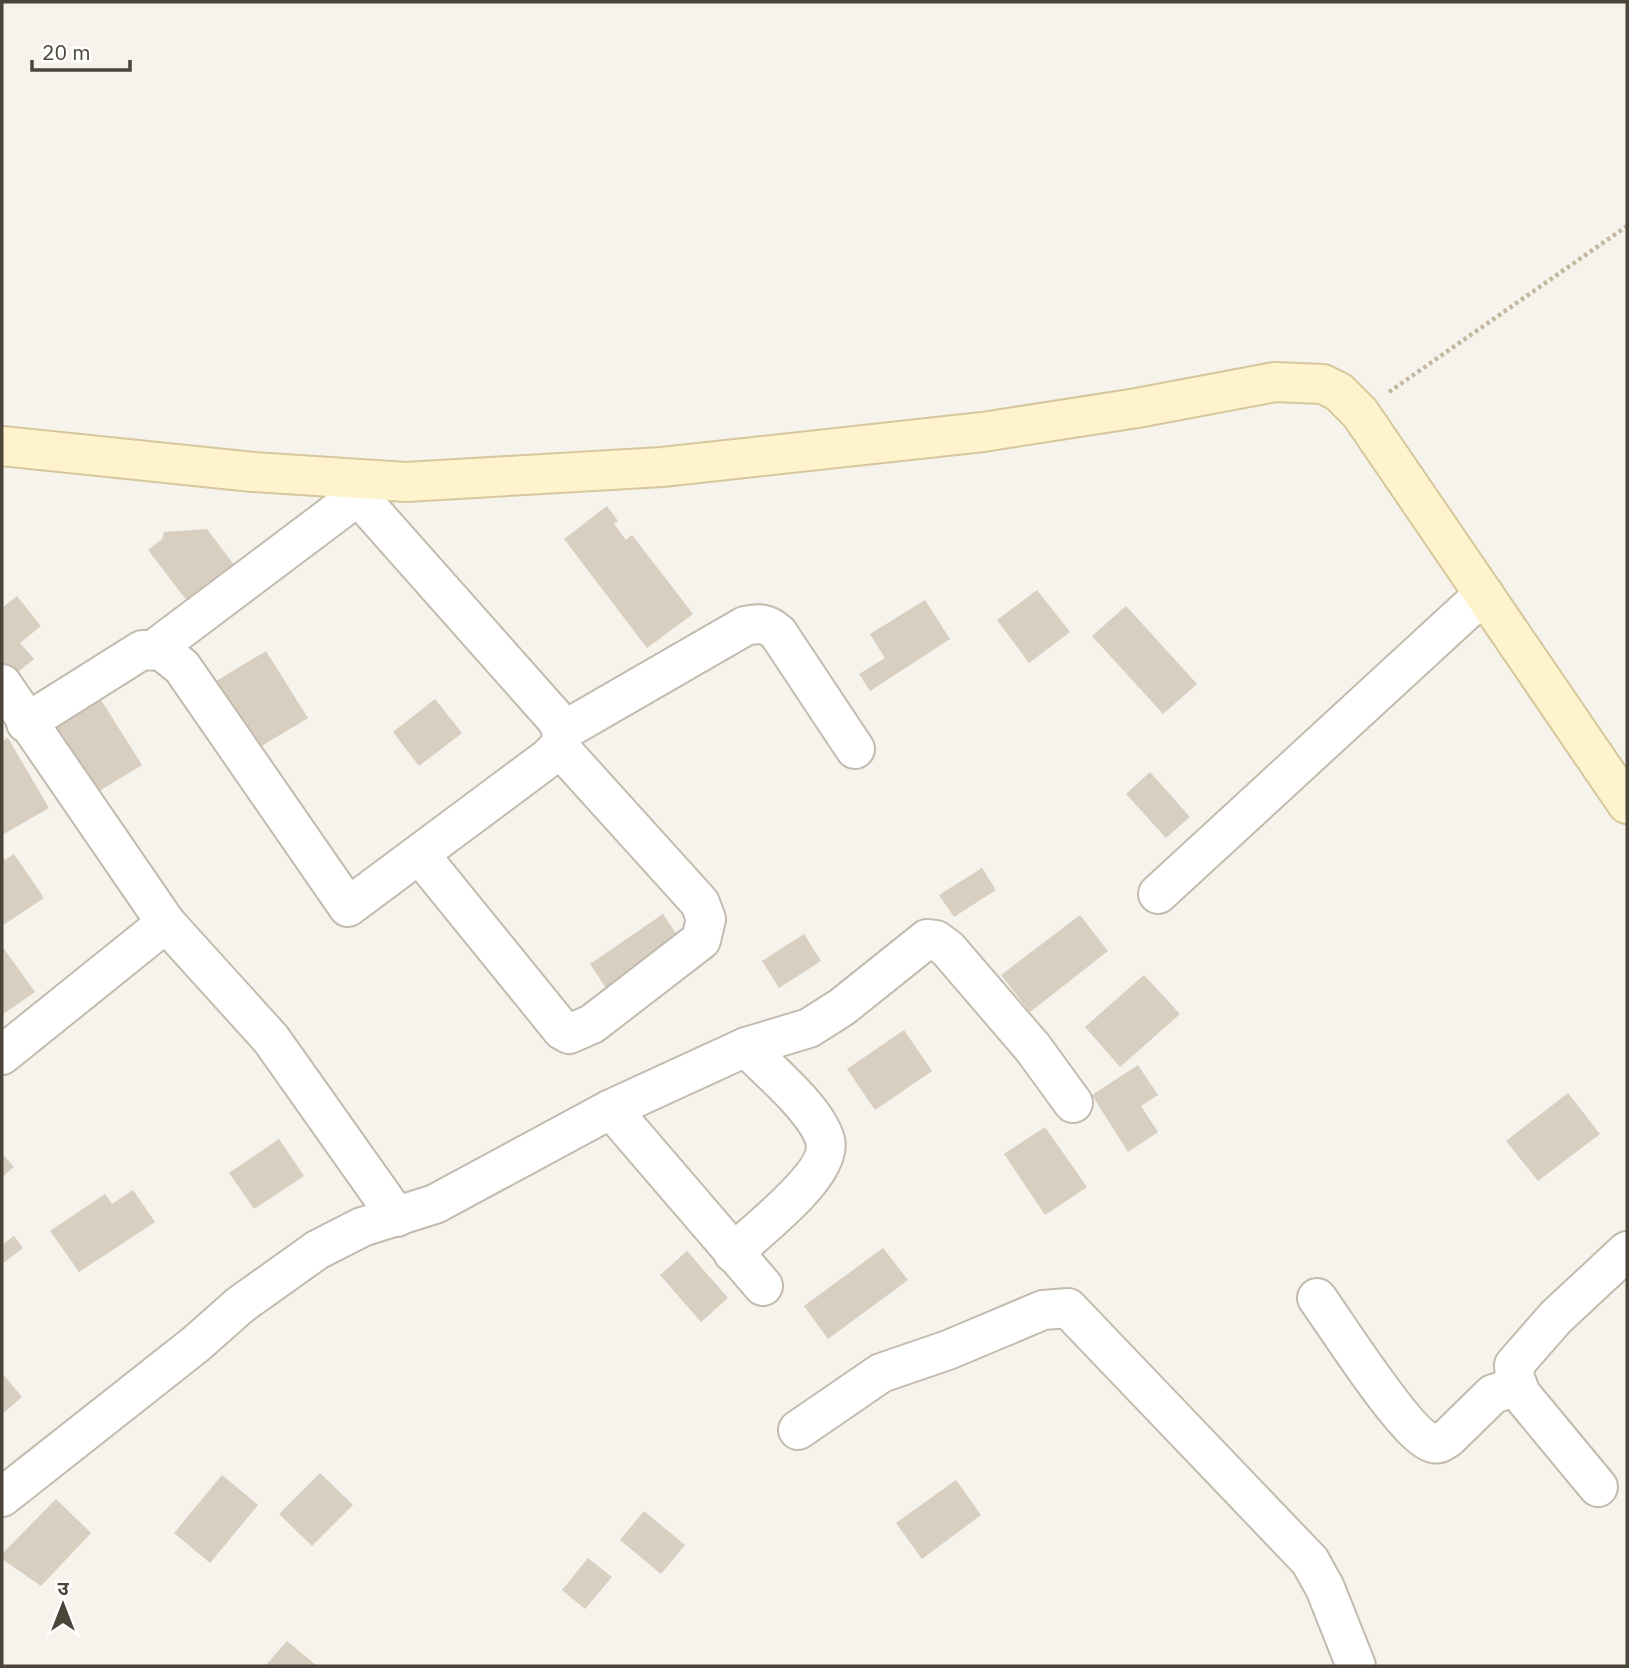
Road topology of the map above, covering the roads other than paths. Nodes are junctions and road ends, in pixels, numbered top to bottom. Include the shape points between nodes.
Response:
1 (2, 446) edge
2 (351, 488) junction
3 (1484, 594) junction
4 (156, 649) junction
5 (2, 684) edge
6 (26, 723) junction
7 (561, 739) junction
8 (855, 749) dead end
9 (1627, 804) edge
10 (420, 855) junction
11 (1158, 894) dead end
12 (166, 923) junction
13 (746, 1047) junction
14 (2, 1055) edge
15 (1073, 1103) dead end
16 (611, 1109) junction
17 (397, 1217) junction
18 (1627, 1251) edge
19 (733, 1253) junction
20 (763, 1286) dead end
21 (1317, 1298) dead end
22 (1518, 1385) junction
23 (798, 1430) dead end
24 (1598, 1487) dead end
25 (2, 1497) edge
26 (1356, 1666) edge

1 - 2 street
2 - 3 street via 829,449 1022,426 1275,382 1323,384 1339,392 1360,413
2 - 4 street
2 - 7 street via 543,704
3 - 9 street
3 - 11 street
4 - 6 street via 142,650
4 - 10 street via 182,667 346,907
5 - 6 street
6 - 12 street
7 - 8 street via 745,626 758,624 769,625 778,633
7 - 10 street
7 - 10 street via 700,903 706,919 701,940 592,1024 569,1034
12 - 14 street
12 - 17 street via 271,1039
13 - 15 street via 821,1021 919,943 936,940 1033,1048
13 - 16 street
13 - 19 street via 796,1099 826,1143 810,1181
16 - 17 street via 474,1185
16 - 19 street
17 - 25 street via 336,1239 284,1272
18 - 22 street via 1523,1352 1514,1366
19 - 20 street
21 - 22 street via 1400,1414 1433,1443 1448,1438 1493,1394
22 - 24 street
23 - 26 street via 881,1373 1043,1310 1068,1308 1310,1561

